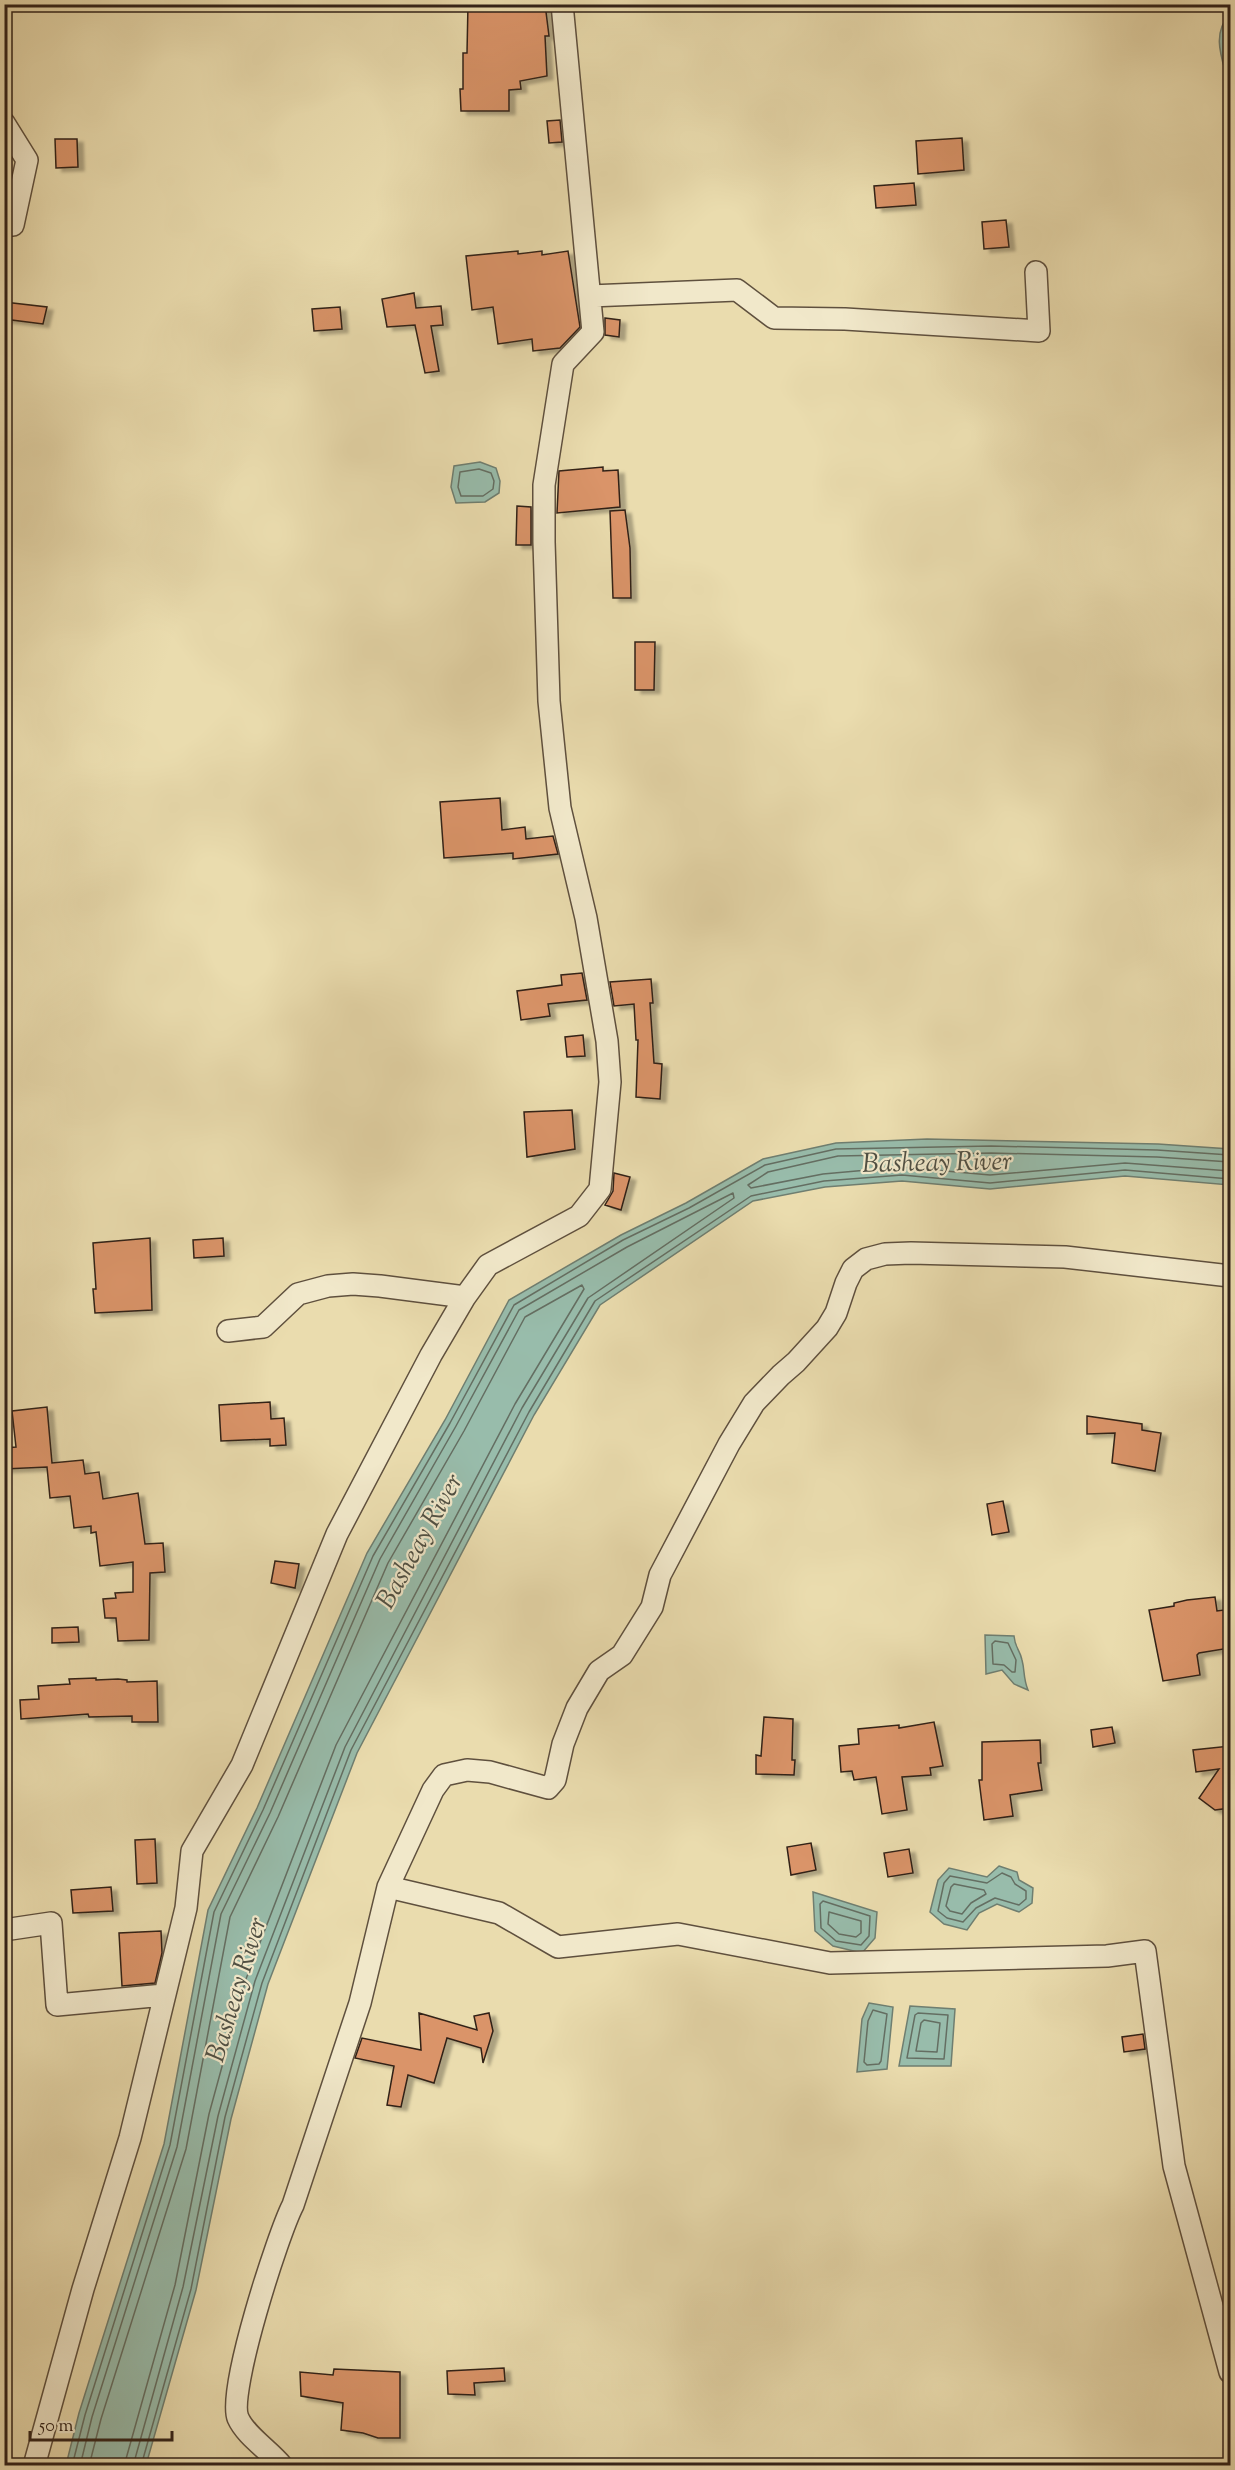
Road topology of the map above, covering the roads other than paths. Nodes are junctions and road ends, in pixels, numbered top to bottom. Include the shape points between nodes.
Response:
1 (562, 4) edge
2 (4, 123) edge
3 (4, 224) edge
4 (1036, 272) dead end
5 (590, 296) junction
6 (1230, 1276) edge
7 (465, 1297) junction
8 (228, 1331) dead end
9 (388, 1887) junction
10 (4, 1930) edge
11 (164, 1995) junction
12 (1230, 2372) edge
13 (34, 2466) edge
14 (282, 2466) edge

1 - 5 street
2 - 3 street via 27,160 13,225
4 - 5 street via 1039,331 774,318 737,290
5 - 7 street via 593,332 563,364 544,484 544,542 549,701 560,808 586,918 607,1041 610,1082 600,1189 579,1216 488,1265
6 - 9 street via 1065,1257 910,1253 866,1259 846,1283 827,1328 754,1403 729,1444 660,1575 652,1607 622,1655 599,1671 577,1708 555,1780 548,1788 490,1772 467,1770 444,1775 433,1790
7 - 8 street via 371,1285 328,1286 298,1294 263,1327
7 - 11 street via 337,1534 242,1765 192,1851 186,1908
9 - 12 street via 499,1913 558,1947 678,1934 830,1963 1107,1956 1145,1951 1174,2166
9 - 14 street via 360,2003 284,2222 240,2378 238,2418
10 - 11 street via 51,1923 57,2004
11 - 13 street via 130,2138

